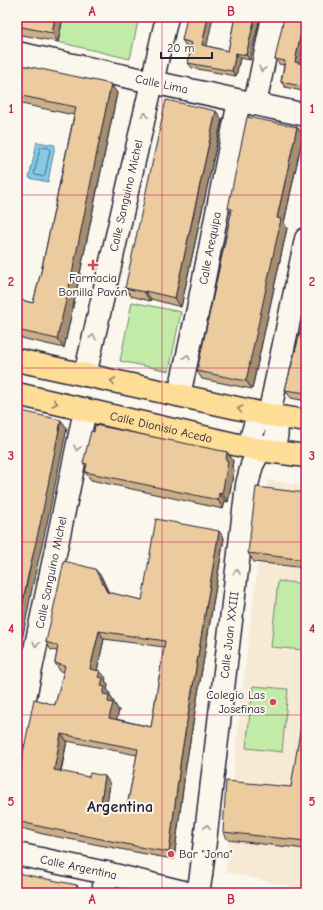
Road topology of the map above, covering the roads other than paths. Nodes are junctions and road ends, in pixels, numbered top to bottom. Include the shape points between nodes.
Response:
1 (167, 17) edge
2 (273, 17) edge
3 (17, 53) edge
4 (152, 81) junction
5 (247, 102) junction
6 (306, 115) edge
7 (306, 239) edge
8 (17, 360) edge
9 (84, 375) junction
10 (17, 394) edge
11 (179, 395) junction
12 (85, 410) junction
13 (269, 415) junction
14 (306, 421) edge
15 (260, 450) junction
16 (306, 456) edge
17 (17, 736) edge
18 (17, 854) edge
19 (104, 883) edge
20 (188, 893) edge
21 (198, 893) edge

1 - 4 street, Calle Sanguino Michel
2 -> 5 street, Calle Arequipa
3 - 4 street, Calle Lima
4 - 5 street, Calle Lima
9 -> 4 street, Calle Sanguino Michel
5 - 6 street, Calle Lima
11 -> 5 street, Calle Arequipa
7 - 13 street
8 - 9 main road
11 -> 9 main road
10 -> 12 main road, Calle Dionisio Acedo
13 -> 11 main road
12 - 15 main road, Calle Dionisio Acedo
12 -> 17 street, Calle Sanguino Michel
13 - 14 main road
13 - 15 street via 255,425 252,435
15 - 16 main road, Calle Dionisio Acedo
21 -> 15 street, Calle Juan XXIII via 247,485 252,465
18 - 19 street, Calle Argentina
19 - 20 street, Calle Argentina

